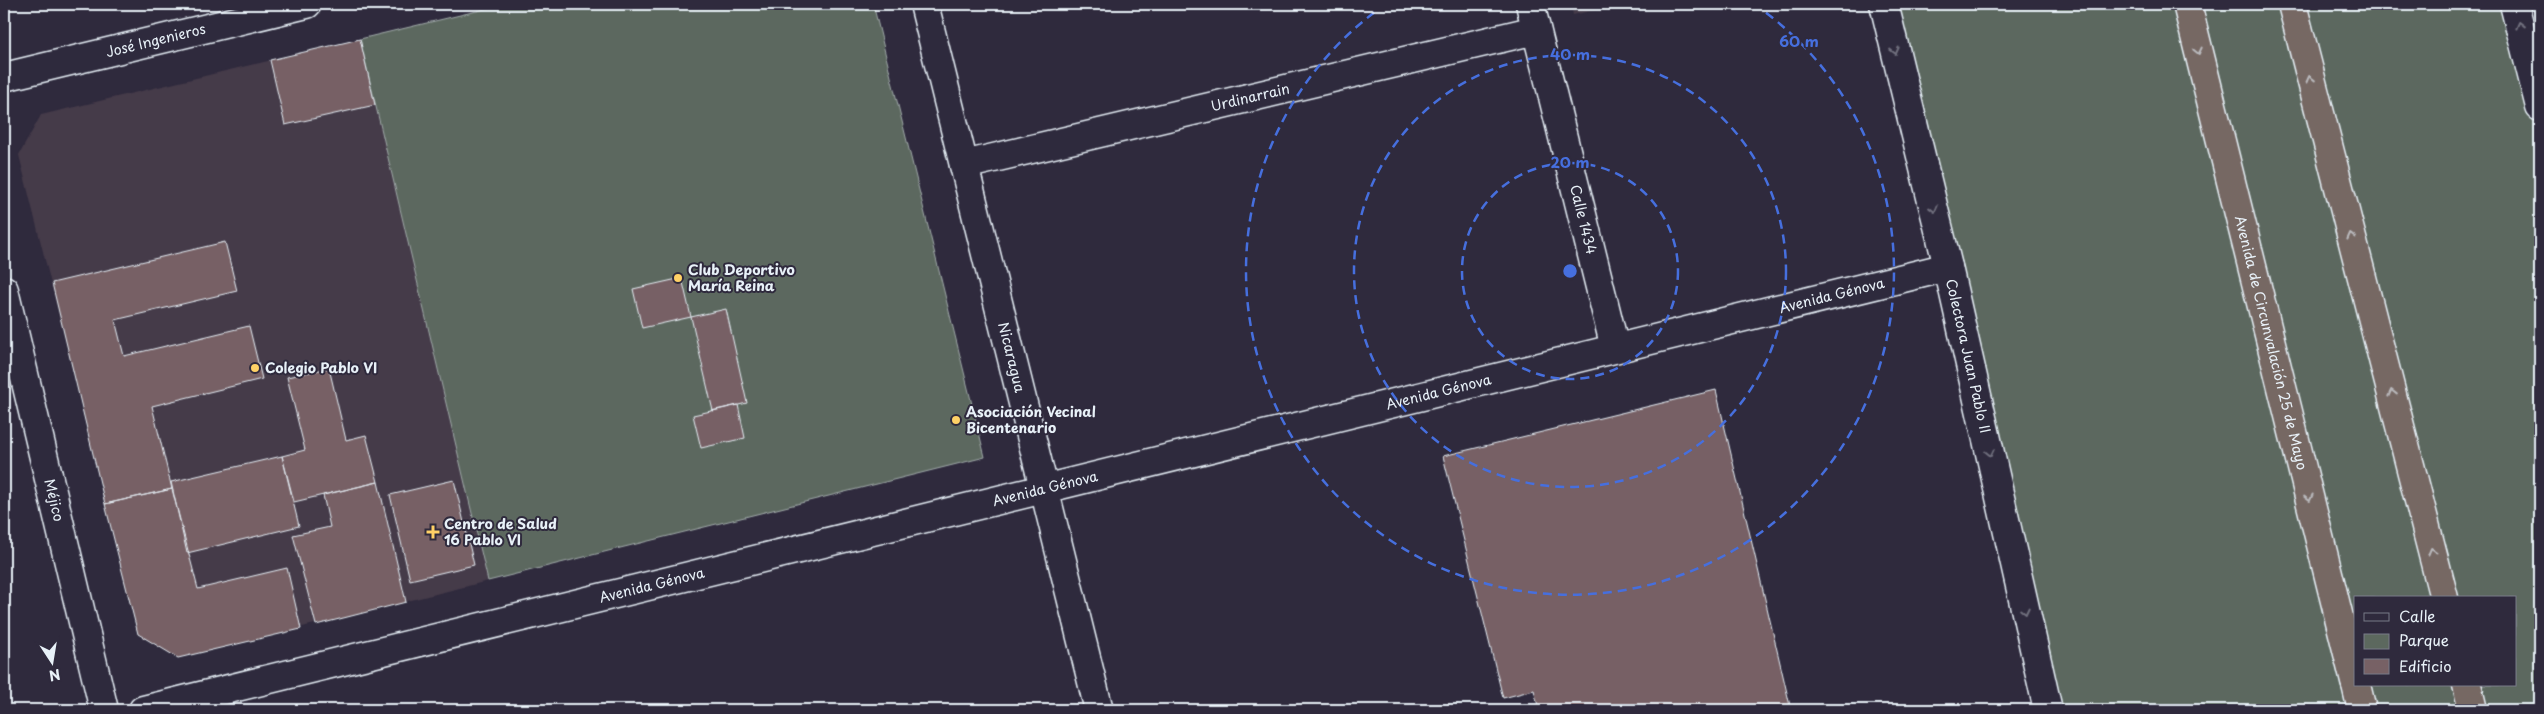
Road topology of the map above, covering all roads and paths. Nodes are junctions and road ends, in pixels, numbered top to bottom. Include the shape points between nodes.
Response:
1 (307, 4) edge
2 (924, 4) edge
3 (1884, 4) edge
4 (2187, 4) edge
5 (2292, 4) edge
6 (2514, 4) edge
7 (1533, 17) edge
8 (4, 77) edge
9 (2540, 107) edge
10 (964, 165) junction
11 (1948, 267) junction
12 (4, 290) edge
13 (1615, 348) junction
14 (1044, 489) junction
15 (2443, 596) edge
16 (2354, 676) edge
17 (2356, 686) edge
18 (2467, 686) edge
19 (104, 710) edge
20 (143, 710) edge
21 (1099, 710) edge
22 (2048, 710) edge
23 (2362, 710) edge
24 (2473, 710) edge

1 - 8 street, José Ingenieros
2 - 10 street, Nicaragua
3 -> 11 street, Colectora Juan Pablo II
4 -> 16 highway, Avenida de Circunvalación 25 de Mayo
15 -> 5 highway
9 -> 6 street
7 - 10 street, Urdinarrain
7 - 13 street, Calle 1434
10 - 14 street, Nicaragua
11 - 13 street, Avenida Génova
11 -> 22 street, Colectora Juan Pablo II
12 - 19 street, Méjico
13 - 14 street, Avenida Génova
14 - 20 street, Avenida Génova
14 - 21 street, Nicaragua
17 - 23 highway, Avenida de Circunvalación 25 de Mayo
18 - 24 highway

